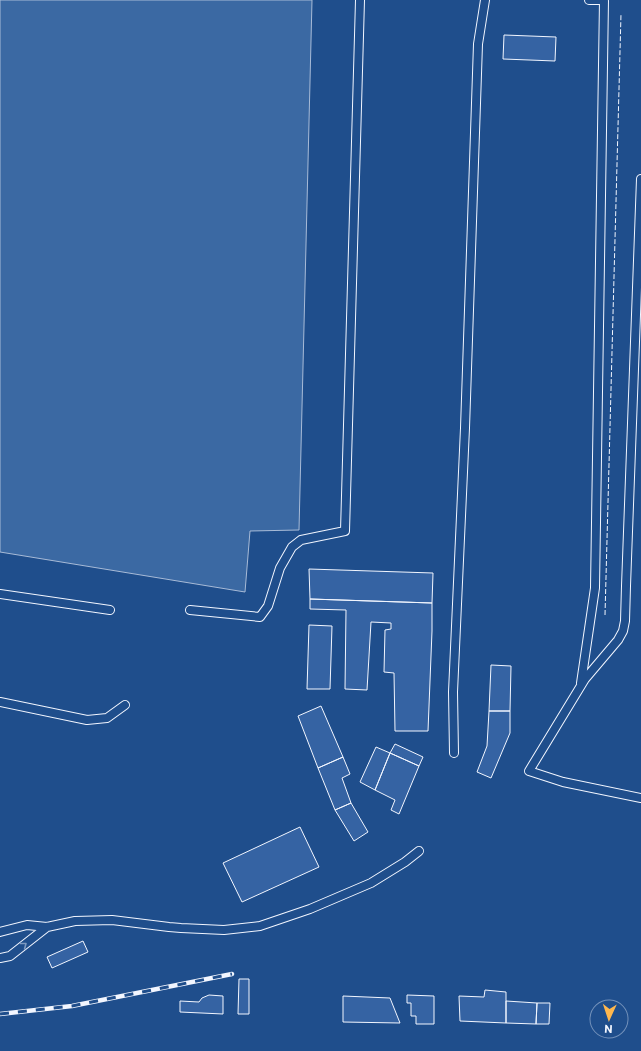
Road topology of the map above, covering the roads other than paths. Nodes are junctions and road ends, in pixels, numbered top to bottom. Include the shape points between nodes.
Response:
1 (360, 0) edge
2 (485, 0) edge
3 (589, 0) edge
4 (604, 0) edge
5 (641, 179) edge
6 (0, 594) edge
7 (110, 610) dead end
8 (190, 610) dead end
9 (580, 688) junction
10 (0, 702) edge
11 (124, 705) dead end
12 (454, 753) dead end
13 (641, 798) edge
14 (419, 851) dead end
15 (47, 927) junction
16 (0, 932) edge
17 (0, 958) edge

1 - 8 lane via 345,531 301,540 292,547 280,568 268,606 260,617
2 - 12 lane via 478,44 453,692
3 - 4 lane
4 - 9 lane via 595,588
5 - 9 lane via 625,621 618,640
6 - 7 lane
9 - 13 lane via 529,771 563,782
10 - 11 lane via 87,720 107,718
14 - 15 lane via 371,883 310,909 260,926 224,930 112,920 75,921
15 - 16 lane via 27,925
17 -> 15 lane via 10,956

